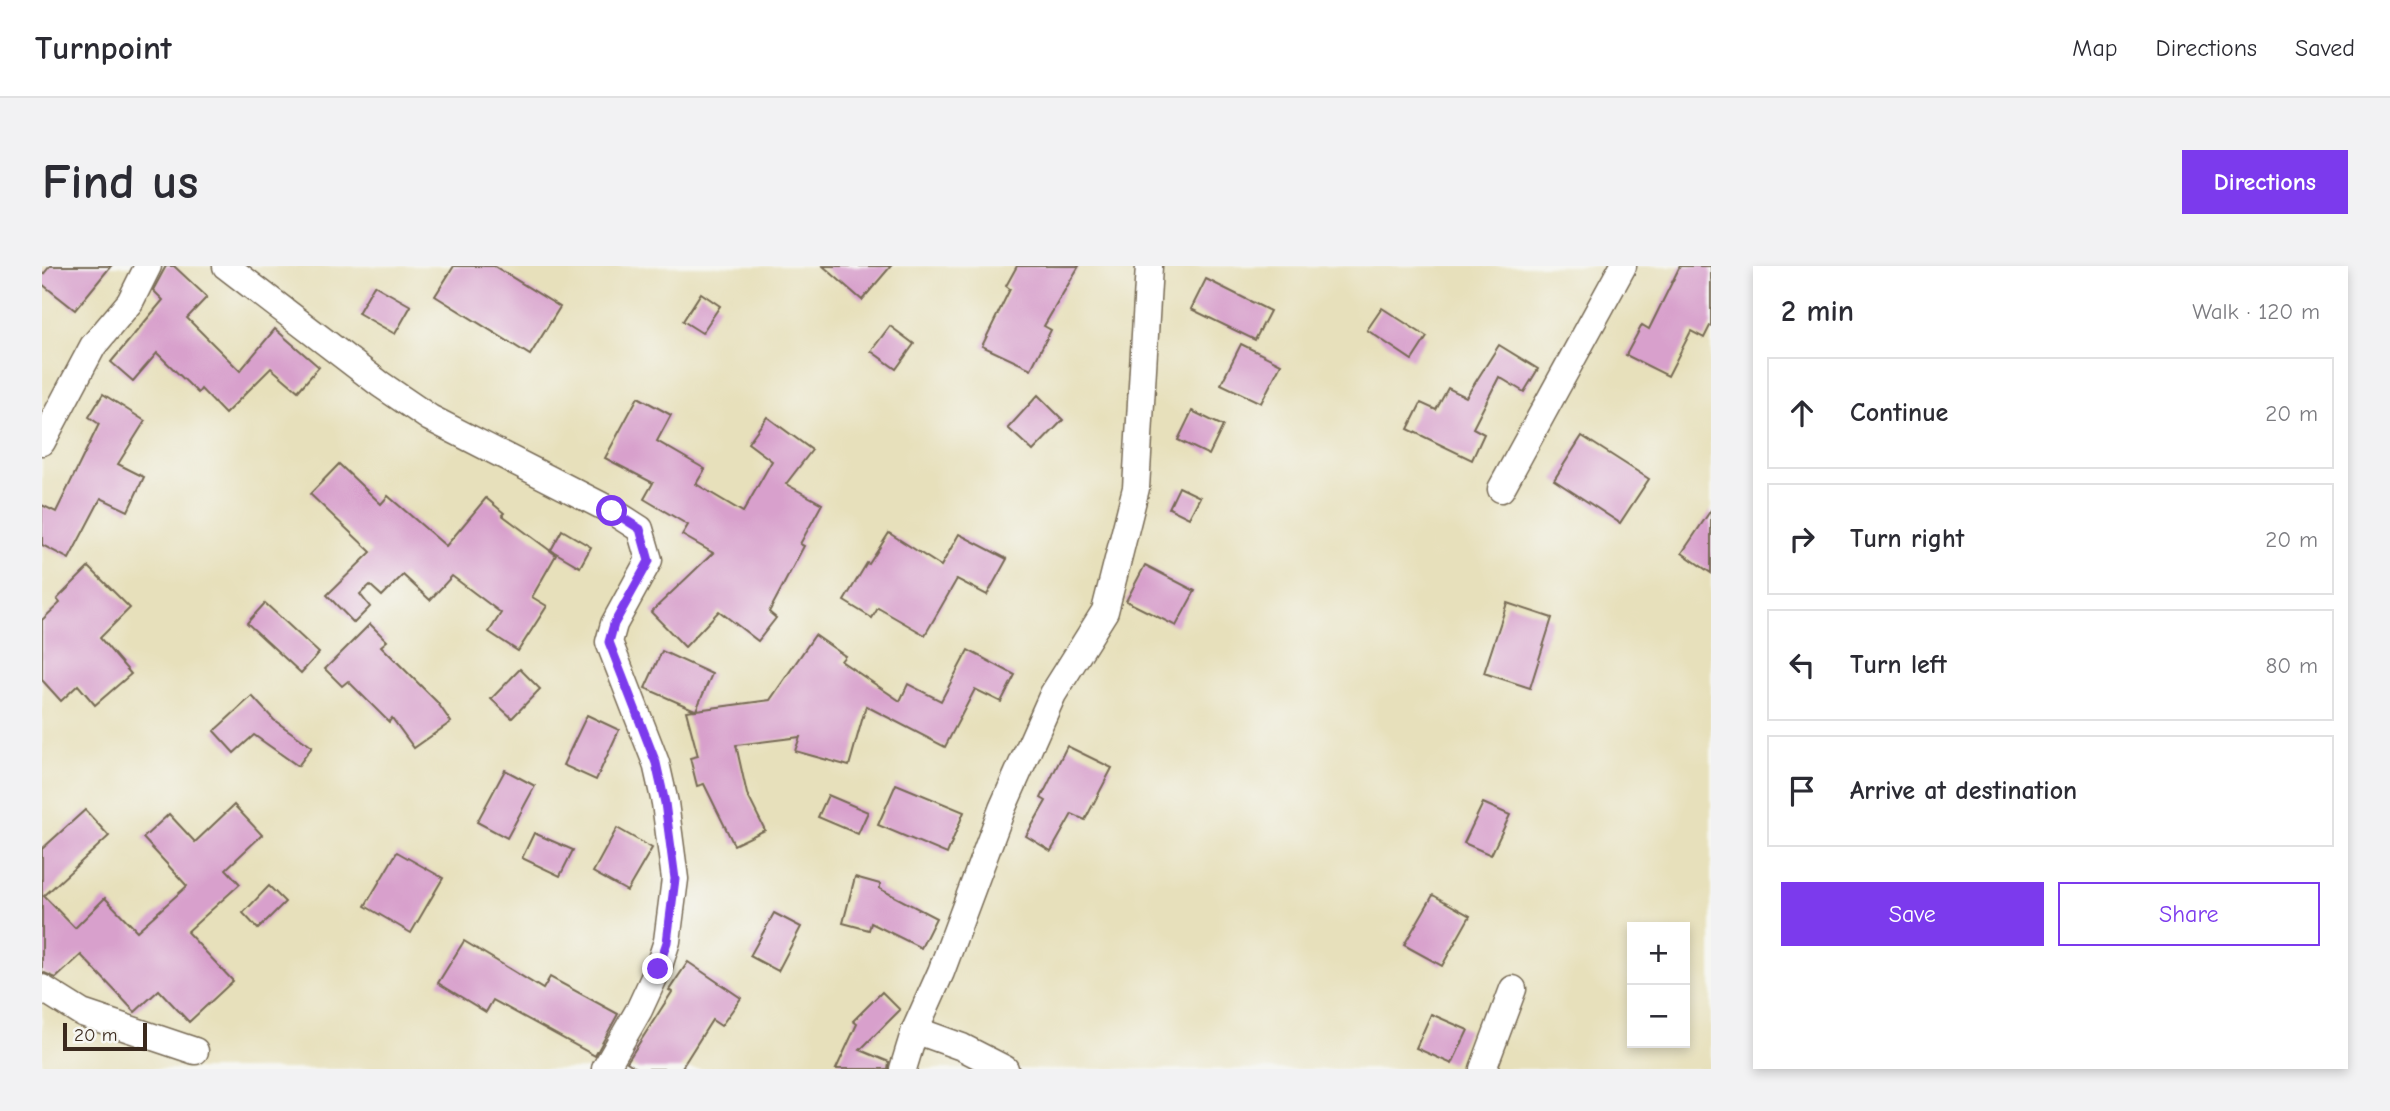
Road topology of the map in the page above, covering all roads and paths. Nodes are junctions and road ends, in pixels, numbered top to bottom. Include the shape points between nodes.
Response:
1 (148, 266) edge
2 (226, 266) edge
3 (1149, 266) edge
4 (1623, 266) edge
5 (42, 442) edge
6 (1502, 489) dead end
7 (42, 988) edge
8 (1513, 989) dead end
9 (915, 1030) junction
10 (195, 1051) dead end
11 (605, 1069) edge
12 (903, 1069) edge
13 (1005, 1069) edge
14 (1483, 1069) edge

1 - 5 street via 130,302 93,346
2 - 11 street via 430,418 640,529 649,561 609,642 656,763 675,879 667,942 658,969
3 - 9 street via 1136,488 1105,611 1053,694
4 - 6 street
7 - 10 street via 82,1013
8 - 14 street
9 - 12 street
9 - 13 street

